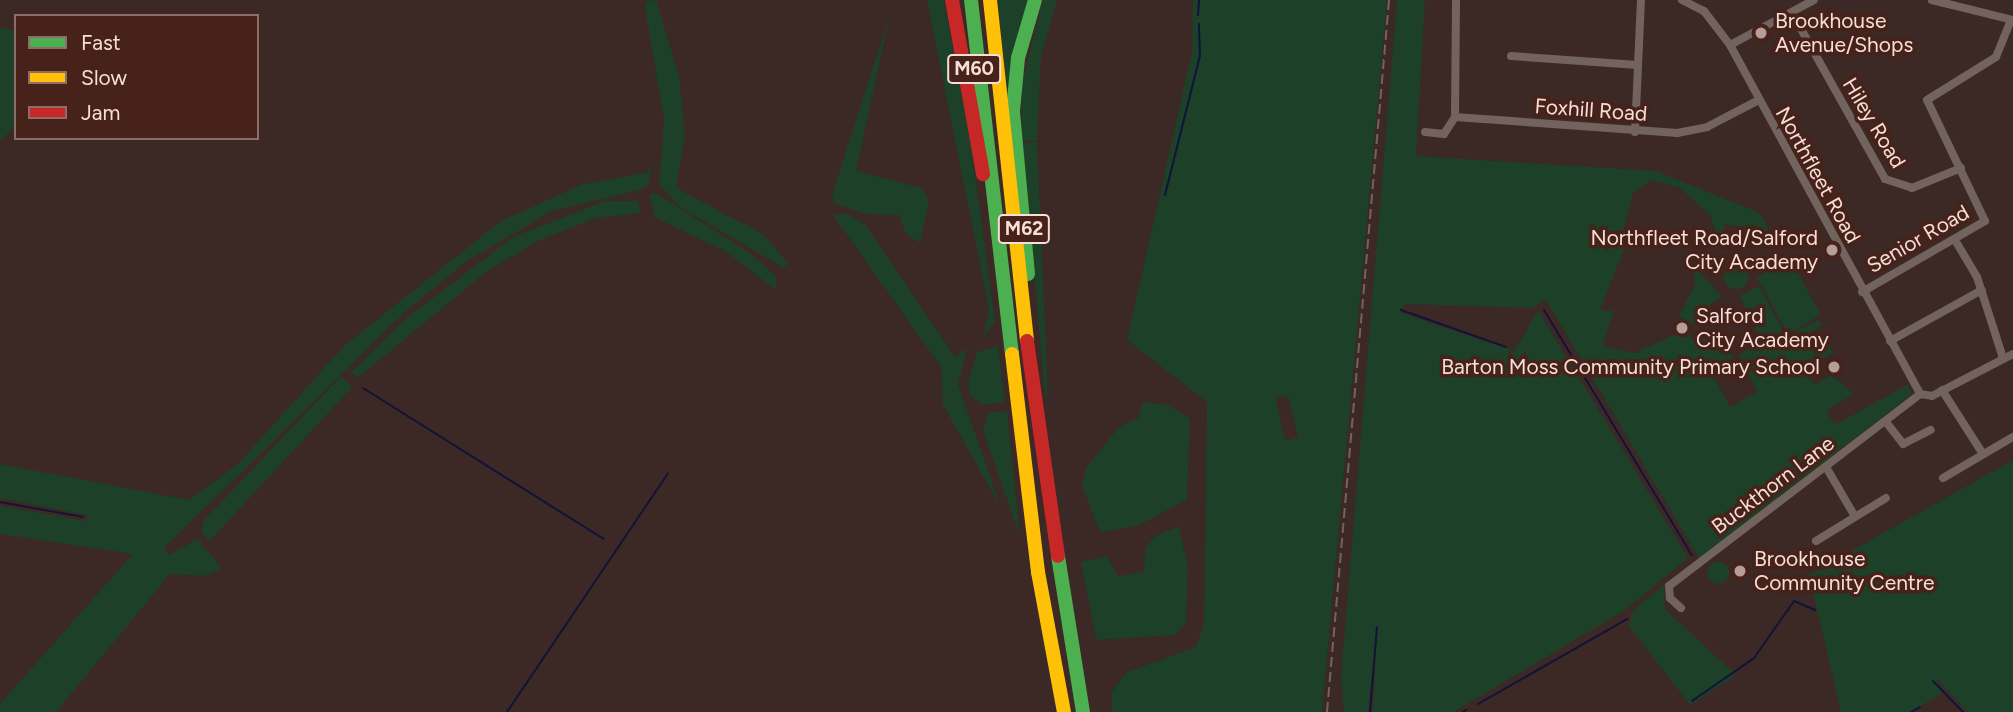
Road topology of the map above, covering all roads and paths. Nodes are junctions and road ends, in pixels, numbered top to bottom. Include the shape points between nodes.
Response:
1 (952, 0) edge
2 (959, 0) edge
3 (971, 0) edge
4 (983, 0) edge
5 (990, 0) edge
6 (1035, 0) edge
7 (1456, 0) edge
8 (1641, 0) edge
9 (1682, 0) edge
10 (1814, 0) edge
11 (1932, 0) edge
12 (1958, 3) edge
13 (1792, 13) junction
14 (2012, 20) edge
15 (1730, 45) junction
16 (1511, 56) dead end
17 (1638, 65) junction
18 (1757, 101) junction
19 (999, 105) junction
20 (1455, 117) junction
21 (1425, 132) dead end
22 (1634, 132) junction
23 (988, 139) junction
24 (1961, 168) junction
25 (1955, 240) junction
26 (1982, 290) junction
27 (1862, 292) junction
28 (1890, 341) junction
29 (2013, 354) edge
30 (2003, 358) junction
31 (1942, 390) junction
32 (1920, 394) junction
33 (1018, 414) junction
34 (1886, 422) junction
35 (1931, 430) dead end
36 (2013, 436) edge
37 (1983, 454) junction
38 (1043, 460) junction
39 (1826, 467) junction
40 (1943, 478) dead end
41 (1886, 498) dead end
42 (1854, 515) junction
43 (1816, 541) dead end
44 (1681, 608) dead end
45 (1064, 712) edge
46 (1083, 712) edge

1 - 33 highway, M62
2 - 23 highway, M60
3 - 23 highway
4 - 19 highway
5 - 19 highway, M62
6 - 38 highway, M62 via 1018,58 1013,111
7 - 20 street
8 - 17 street
9 - 15 street, Northfleet Road via 1704,11
10 - 13 street
11 - 12 street
12 - 14 street
13 - 15 street
13 - 24 street, Hiley Road via 1885,179 1912,188
14 - 24 street, Senior Road via 1996,57 1927,98
15 - 18 street, Northfleet Road
16 - 17 street
17 - 22 street
18 - 22 street, Foxhill Road via 1695,131
18 - 27 street, Northfleet Road
19 - 38 highway, M62
20 - 21 street via 1444,134
20 - 22 street, Foxhill Road
23 - 33 highway, M62
24 - 25 street, Senior Road via 1986,215 1978,228
25 - 26 street
25 - 27 street, Senior Road
26 - 28 street
26 - 30 street
27 - 28 street, Northfleet Road
28 - 32 street, Northfleet Road
29 - 30 street
30 - 31 street
31 - 32 street
31 - 37 street
32 - 34 street, Buckthorn Lane
33 - 45 highway, M62
34 - 35 street via 1903,444
34 - 39 street, Buckthorn Lane
36 - 37 street
37 - 40 street
38 - 46 highway, M62
39 - 42 street
39 - 44 street, Buckthorn Lane via 1669,586 1670,598
41 - 42 street
42 - 43 street

